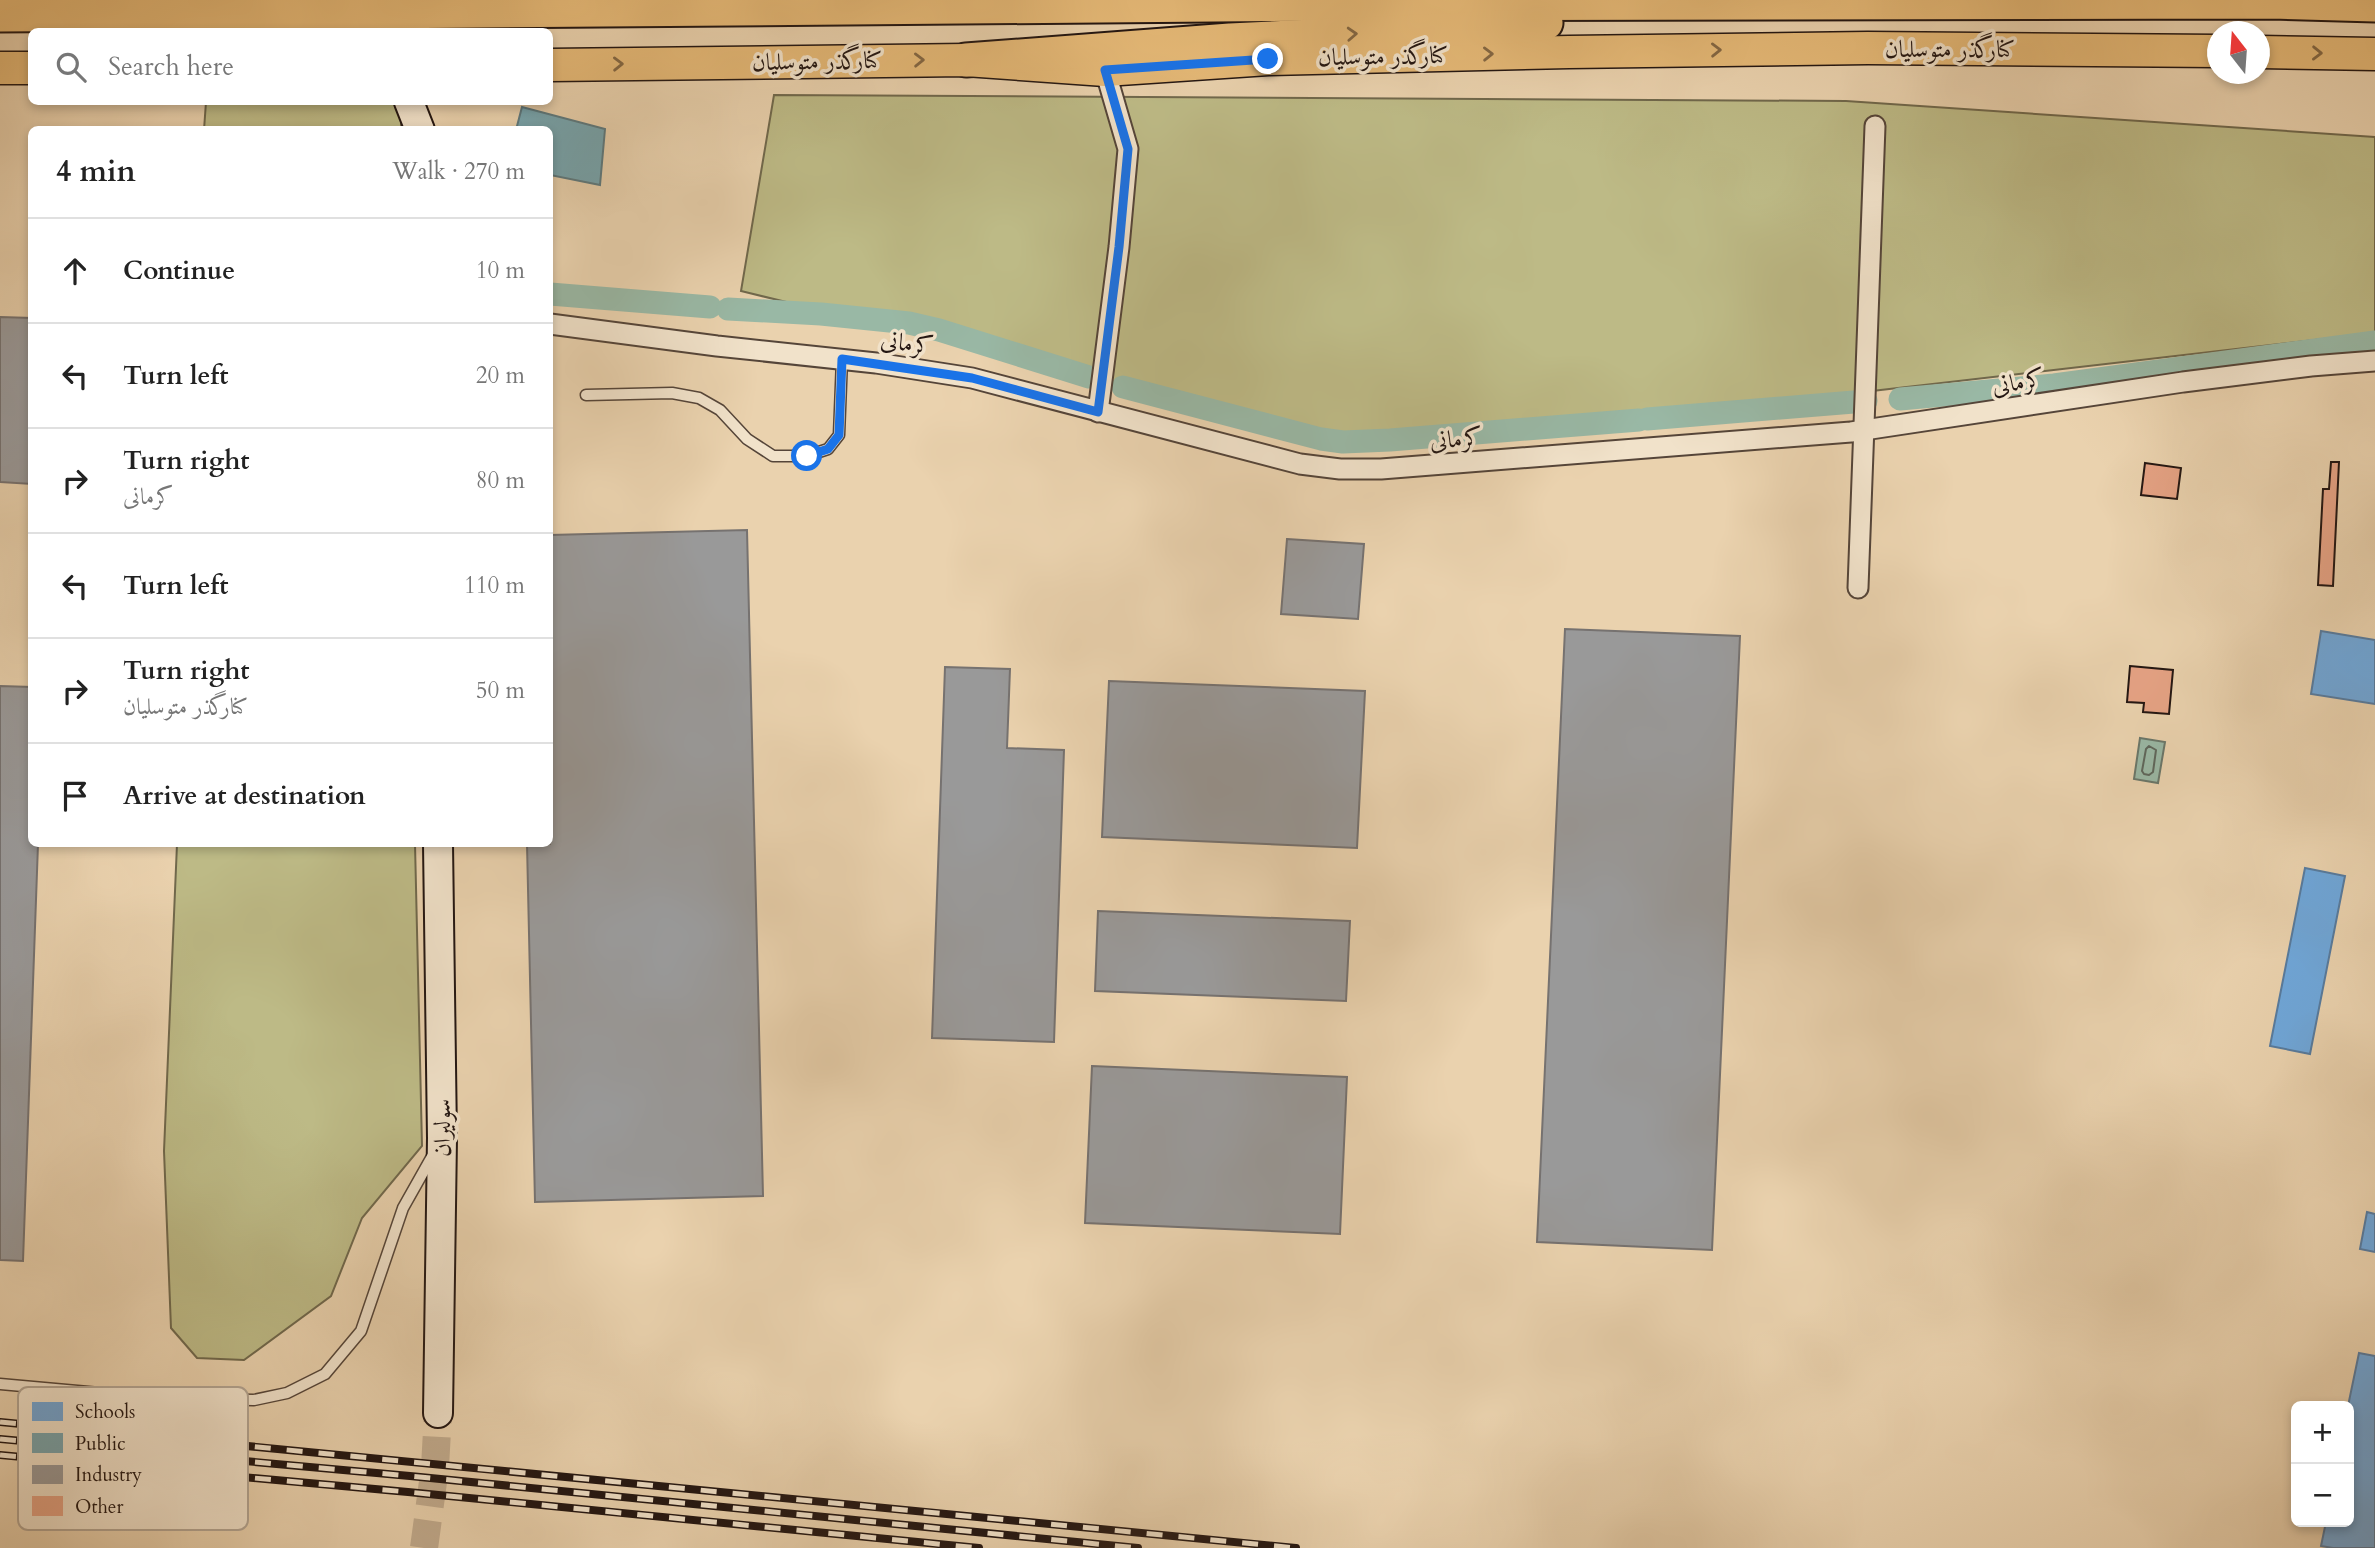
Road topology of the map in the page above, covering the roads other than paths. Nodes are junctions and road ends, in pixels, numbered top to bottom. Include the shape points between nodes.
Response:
1 (1654, 4) junction
2 (2375, 5) edge
3 (0, 15) edge
4 (2207, 51) edge
5 (2270, 52) edge
6 (2375, 54) edge
7 (966, 60) junction
8 (553, 65) edge
9 (0, 68) edge
10 (28, 68) edge
11 (1105, 70) junction
12 (410, 105) edge
13 (428, 105) edge
14 (420, 126) edge
15 (423, 126) edge
16 (1875, 126) dead end
17 (553, 324) edge
18 (842, 359) junction
19 (2375, 361) edge
20 (586, 395) dead end
21 (1098, 412) junction
22 (1865, 430) junction
23 (1858, 589) dead end
24 (438, 847) edge
25 (442, 1138) junction
26 (0, 1384) edge
27 (33, 1387) edge
28 (248, 1400) edge
29 (438, 1413) tunnel mouth

1 - 2 highway
1 - 3 highway
7 -> 1 highway via 1230,40 1527,26
11 -> 4 main road, کنارگذر متوسلیان via 1268,59 1569,52
5 -> 6 main road
8 -> 7 main road, کنارگذر متوسلیان
7 - 11 main road, کنارگذر متوسلیان
9 - 10 main road
11 - 21 street via 1128,149
12 - 14 main road
13 - 15 main road
16 - 22 street
17 - 18 street, کرمانی
18 - 20 lane via 839,435 828,449 807,456 773,456 699,398
18 - 21 street, کرمانی via 972,378
19 - 22 street, کرمانی via 2195,380
21 - 22 street, کرمانی via 1300,464 1340,469
22 - 23 street
24 - 25 main road, سولیران
25 - 28 lane via 403,1208 361,1331 325,1374 288,1393
25 - 29 main road, سولیران
26 - 27 lane

